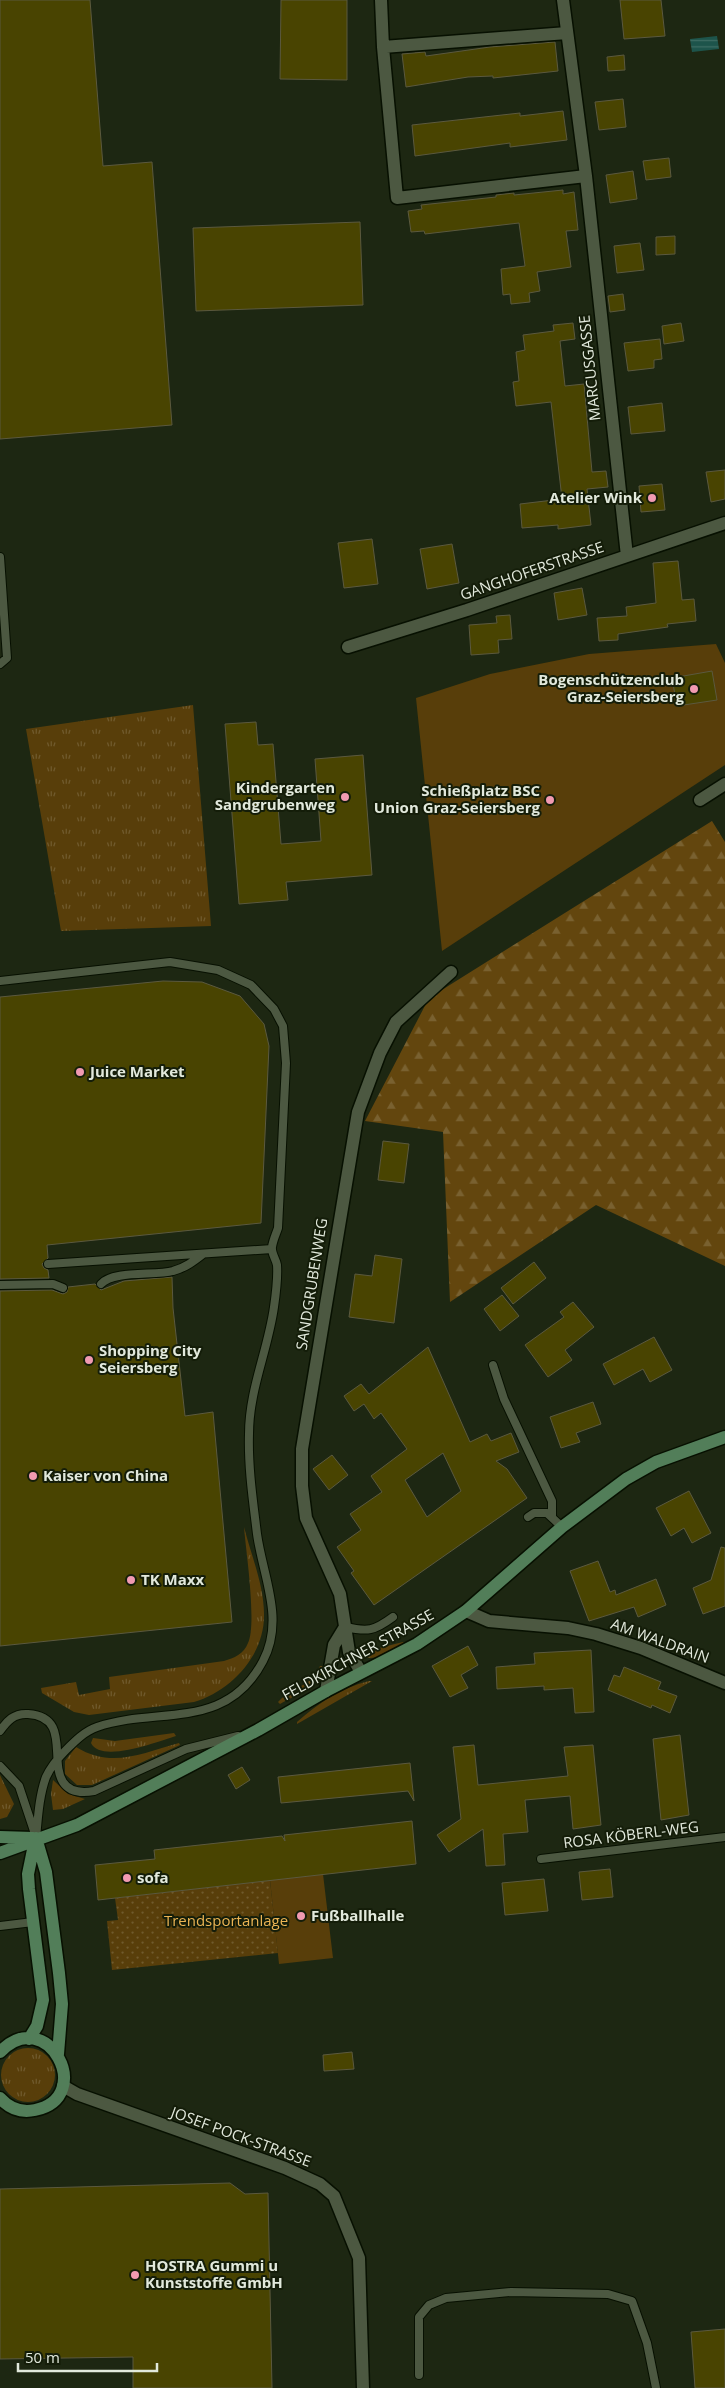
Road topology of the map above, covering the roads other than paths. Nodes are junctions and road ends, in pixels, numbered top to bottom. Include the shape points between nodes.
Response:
1 (381, 0) edge
2 (563, 0) edge
3 (567, 33) junction
4 (383, 47) junction
5 (586, 176) junction
6 (725, 523) edge
7 (627, 556) junction
8 (0, 557) edge
9 (348, 647) dead end
10 (0, 664) edge
11 (725, 784) edge
12 (700, 800) dead end
13 (451, 972) dead end
14 (0, 982) edge
15 (272, 1249) junction
16 (203, 1254) junction
17 (48, 1264) dead end
18 (101, 1284) dead end
19 (0, 1285) edge
20 (64, 1288) dead end
21 (493, 1366) dead end
22 (725, 1436) edge
23 (552, 1516) junction
24 (528, 1517) dead end
25 (562, 1527) junction
26 (466, 1611) junction
27 (393, 1617) dead end
28 (345, 1626) junction
29 (361, 1672) junction
30 (725, 1683) edge
31 (326, 1691) junction
32 (258, 1730) junction
33 (0, 1731) edge
34 (0, 1758) edge
35 (59, 1758) junction
36 (3, 1769) edge
37 (0, 1837) edge
38 (36, 1838) junction
39 (725, 1838) edge
40 (0, 1853) edge
41 (541, 1859) dead end
42 (33, 1922) junction
43 (0, 1926) edge
44 (29, 2038) junction
45 (0, 2052) edge
46 (58, 2054) junction
47 (63, 2086) junction
48 (0, 2099) edge
49 (419, 2375) dead end
50 (362, 2388) edge
51 (656, 2388) edge

1 - 4 street
2 - 3 street, MARCUSGASSE
3 - 4 street
3 - 5 street, MARCUSGASSE
4 - 5 street via 397,198
5 - 7 street, MARCUSGASSE
6 - 7 street, GANGHOFERSTRASSE
7 - 9 street, GANGHOFERSTRASSE
8 - 10 lane via 7,658
11 - 12 street
13 - 28 street, SANDGRUBENWEG via 396,1022 380,1053 358,1112 343,1195 302,1449 302,1486 306,1518 340,1594
14 - 15 lane via 170,962 218,970 252,984 274,1008 283,1026 286,1063 278,1228
15 - 16 lane
15 - 35 lane via 277,1262 275,1305 252,1394 248,1434 257,1534 273,1604 274,1624 268,1650 253,1677 226,1702 173,1717 96,1727 78,1738
16 - 17 lane
16 - 18 lane via 188,1266 172,1272 115,1277
19 - 20 lane via 53,1284
21 - 23 lane via 504,1399 552,1501
22 - 25 street, FELDKIRCHNER STRASSE via 656,1462 626,1479
23 - 24 lane via 534,1513
23 - 25 lane
25 - 26 street, FELDKIRCHNER STRASSE
26 - 29 street, FELDKIRCHNER STRASSE via 417,1644
26 - 30 street, AM WALDRAIN via 489,1621 568,1628 596,1634 642,1648
27 - 28 lane via 374,1629 364,1631
28 - 29 street, SANDGRUBENWEG via 349,1652
28 - 31 street via 334,1645
29 - 31 street, FELDKIRCHNER STRASSE
31 - 32 street, FELDKIRCHNER STRASSE
32 - 35 lane via 186,1749 94,1791 82,1793 64,1783 59,1774
32 - 38 street, FELDKIRCHNER STRASSE via 77,1824
33 - 35 lane via 11,1718 22,1714 44,1719 52,1726 57,1739
34 - 36 lane
35 - 38 lane via 46,1778
36 - 38 lane via 19,1786
37 - 38 street, FELDKIRCHNER STRASSE
38 - 40 street, FELDKIRCHNER STRASSE
38 - 42 street via 28,1874
38 - 46 street via 46,1872 59,1973 62,2004
39 - 41 lane, ROSA KÖBERL-WEG
42 - 43 lane
42 - 44 street via 43,2000 37,2026
44 - 45 street via 14,2041
44 - 46 street via 43,2042
46 - 47 street via 64,2073
47 - 48 street via 55,2099 38,2110 16,2109
47 - 50 street, JOSEF POCK-STRASSE via 77,2094 285,2168 320,2184 334,2196 359,2258
49 - 51 lane via 419,2317 429,2305 446,2298 512,2292 608,2294 632,2301 647,2343

